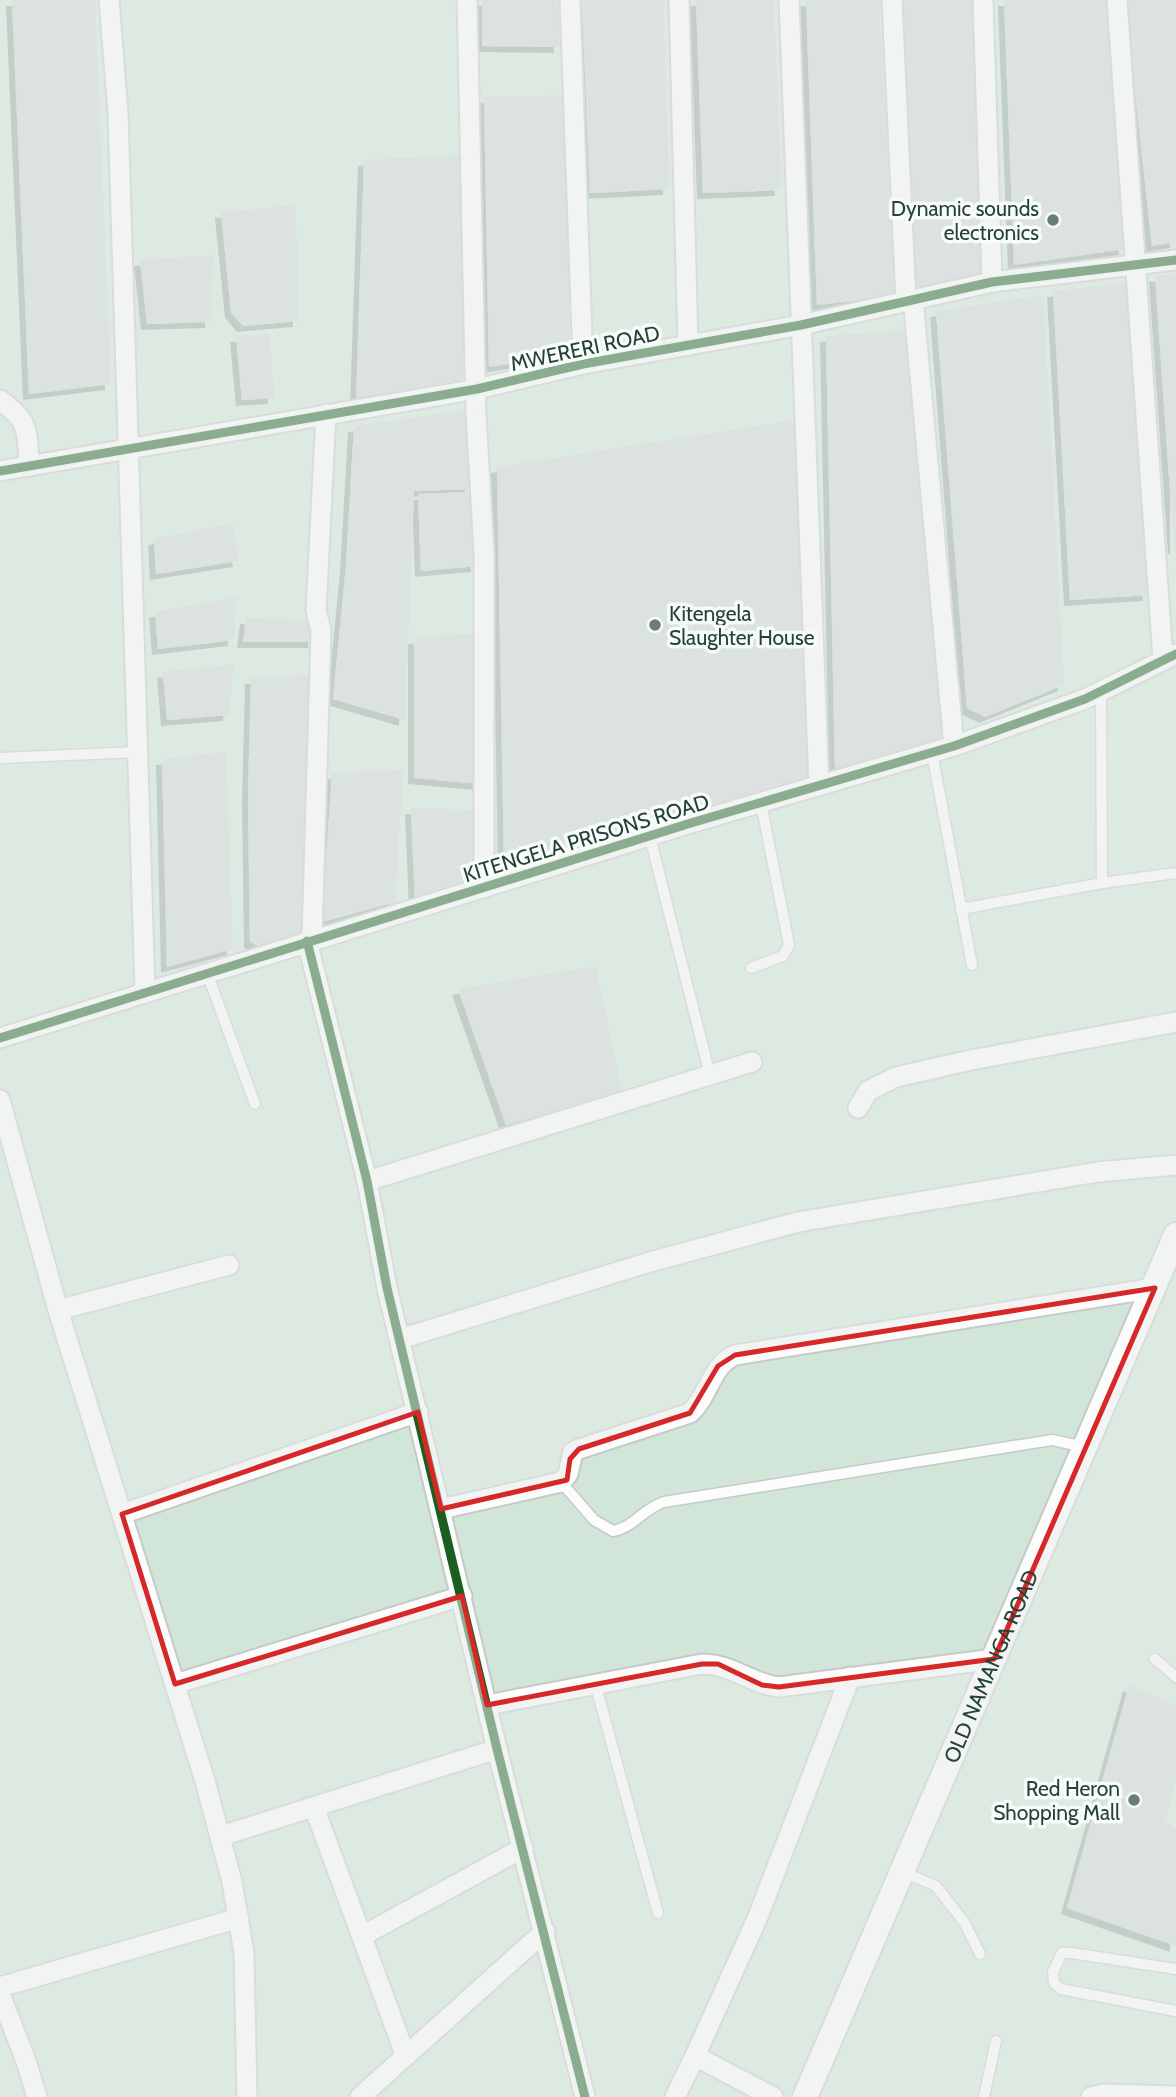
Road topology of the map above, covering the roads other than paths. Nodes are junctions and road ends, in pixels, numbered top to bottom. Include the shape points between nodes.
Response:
1 (109, 0) edge
2 (467, 0) edge
3 (570, 0) edge
4 (679, 0) edge
5 (789, 0) edge
6 (892, 0) edge
7 (984, 0) edge
8 (1117, 0) edge
9 (1176, 260) edge
10 (1135, 266) junction
11 (992, 282) junction
12 (910, 300) junction
13 (801, 325) junction
14 (688, 345) junction
15 (583, 364) junction
16 (477, 389) junction
17 (0, 400) edge
18 (326, 414) junction
19 (128, 447) junction
20 (29, 466) junction
21 (0, 471) edge
22 (1170, 657) edge
23 (1101, 692) junction
24 (954, 747) junction
25 (138, 752) junction
26 (932, 753) junction
27 (0, 758) edge
28 (819, 786) junction
29 (761, 803) junction
30 (650, 837) junction
31 (1176, 873) edge
32 (1102, 883) junction
33 (484, 887) junction
34 (961, 909) junction
35 (310, 940) junction
36 (972, 965) dead end
37 (751, 968) dead end
38 (207, 972) junction
39 (145, 992) junction
40 (1176, 1022) edge
41 (0, 1038) edge
42 (752, 1062) dead end
43 (710, 1075) junction
44 (0, 1100) edge
45 (255, 1104) dead end
46 (858, 1108) dead end
47 (1176, 1165) edge
48 (367, 1181) junction
49 (1176, 1235) edge
50 (229, 1265) dead end
51 (1155, 1288) junction
52 (58, 1310) junction
53 (400, 1339) junction
54 (418, 1412) junction
55 (1086, 1447) junction
56 (561, 1482) junction
57 (442, 1509) junction
58 (122, 1514) junction
59 (462, 1596) junction
60 (993, 1658) junction
61 (1155, 1659) dead end
62 (850, 1677) junction
63 (1176, 1678) edge
64 (595, 1682) junction
65 (175, 1684) junction
66 (488, 1705) junction
67 (498, 1749) junction
68 (314, 1807) junction
69 (221, 1836) junction
70 (523, 1848) junction
71 (903, 1872) junction
72 (658, 1913) dead end
73 (239, 1918) junction
74 (545, 1931) junction
75 (362, 1936) junction
76 (980, 1954) dead end
77 (1176, 1969) edge
78 (0, 1986) edge
79 (0, 1994) edge
80 (1176, 2011) edge
81 (996, 2041) dead end
82 (405, 2054) junction
83 (695, 2056) junction
84 (1176, 2096) edge
85 (37, 2097) edge
86 (247, 2097) edge
87 (360, 2097) edge
88 (585, 2097) edge
89 (676, 2097) edge
90 (772, 2097) edge
91 (805, 2097) edge
92 (984, 2097) edge
93 (1091, 2097) edge

1 - 19 street via 118,113
2 - 16 street
3 - 15 street
4 - 14 street
5 - 13 street
6 - 12 street
7 - 11 street
8 - 10 street
9 - 10 street, MWERERI ROAD
10 - 11 street, MWERERI ROAD
10 - 22 street
11 - 12 street, MWERERI ROAD
12 - 13 street, MWERERI ROAD
12 - 24 street
13 - 14 street, MWERERI ROAD
13 - 28 street
14 - 15 street, MWERERI ROAD
15 - 16 street, MWERERI ROAD
16 - 18 street, MWERERI ROAD
16 - 33 street via 484,552
17 - 20 street via 22,419
18 - 19 street, MWERERI ROAD
18 - 35 street via 316,610 321,631
19 - 20 street, MWERERI ROAD
19 - 25 street
20 - 21 street, MWERERI ROAD
22 - 23 street, KITENGELA PRISONS ROAD
23 - 24 street, KITENGELA PRISONS ROAD
23 - 32 lane
24 - 26 street, KITENGELA PRISONS ROAD
25 - 27 lane
25 - 39 street
26 - 28 street, KITENGELA PRISONS ROAD
26 - 34 lane
28 - 29 street, KITENGELA PRISONS ROAD
29 - 30 street, KITENGELA PRISONS ROAD
29 - 37 lane via 789,945 783,956
30 - 33 street, KITENGELA PRISONS ROAD
30 - 43 lane
31 - 32 lane
32 - 34 lane
33 - 35 street, KITENGELA PRISONS ROAD
34 - 36 lane
35 - 38 street, KITENGELA PRISONS ROAD
35 - 48 street
38 - 39 street, KITENGELA PRISONS ROAD
38 - 45 lane
39 - 41 street, KITENGELA PRISONS ROAD
40 - 46 street via 896,1077 868,1091
42 - 43 street
43 - 48 street
44 - 52 street
47 - 53 street via 1098,1172 798,1222
48 - 53 street
49 - 51 street, OLD NAMANGA ROAD
50 - 52 street
51 - 55 street, OLD NAMANGA ROAD
51 - 56 street via 735,1355 718,1366 691,1413 579,1449
52 - 58 street
53 - 54 street
54 - 57 street
54 - 58 street
55 - 56 lane via 1052,1440 664,1502 645,1510 628,1527 613,1531 594,1520
55 - 60 street, OLD NAMANGA ROAD
56 - 57 street
57 - 59 street
58 - 65 street
59 - 65 street
59 - 66 street
60 - 62 street
60 - 71 street, OLD NAMANGA ROAD
61 - 63 lane
62 - 64 street via 779,1687 762,1685 718,1664 702,1664
62 - 83 street via 757,1919
64 - 66 street
64 - 72 lane
65 - 69 street
66 - 67 street
67 - 68 street
67 - 70 street
68 - 69 street
68 - 75 street
69 - 73 street
70 - 74 street
70 - 75 street
71 - 76 lane via 936,1885 964,1922
71 - 91 street, OLD NAMANGA ROAD
73 - 78 street
73 - 86 street
74 - 82 street
74 - 88 street
75 - 82 street
77 - 80 lane via 1062,1953 1053,1972 1054,1983 1061,1989
79 - 85 street
81 - 92 lane
82 - 87 street
83 - 89 street
83 - 90 street
84 - 93 street

